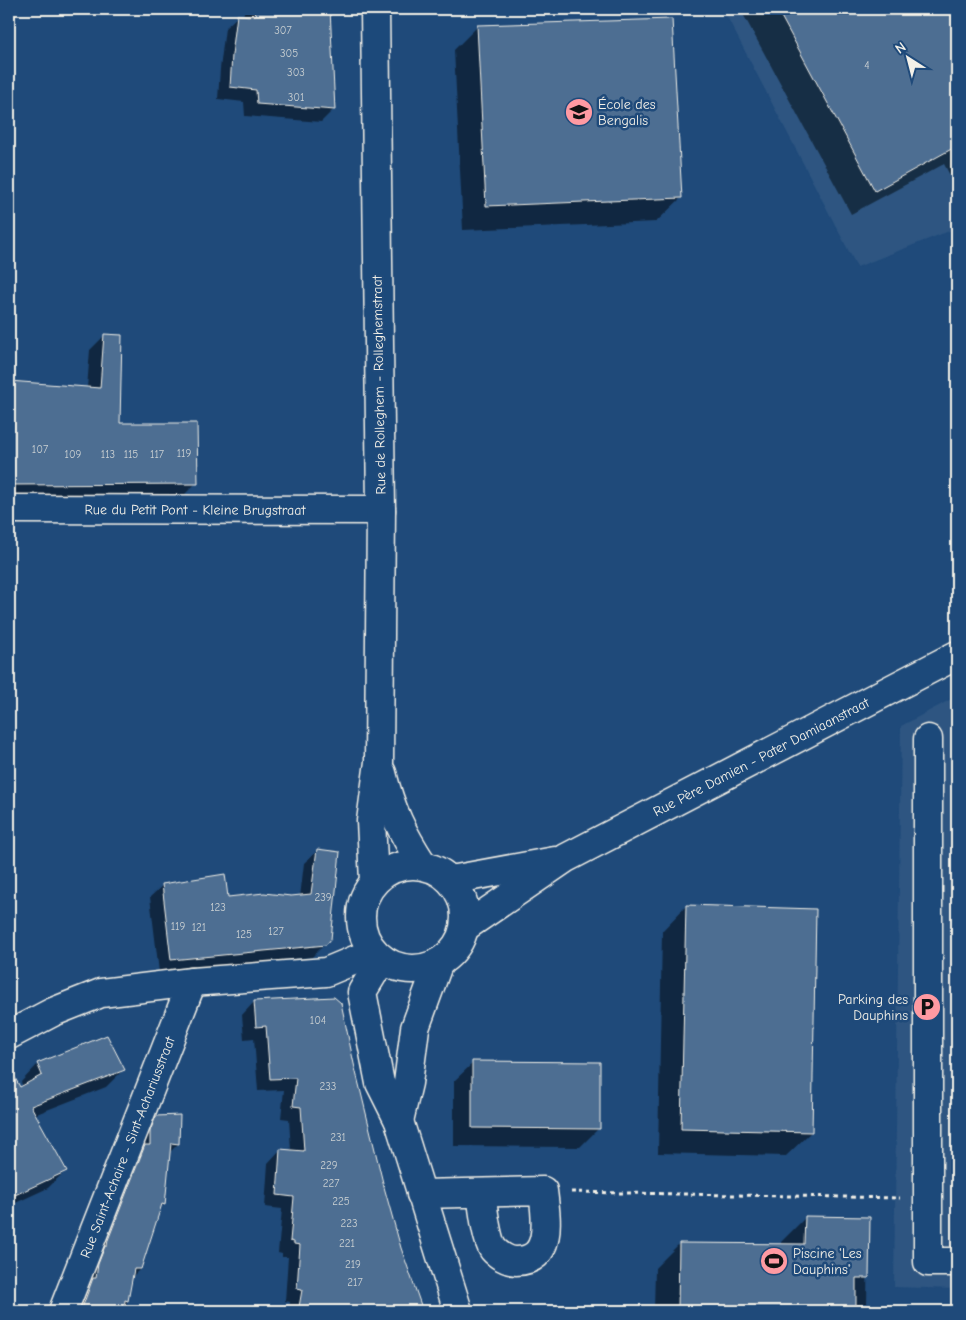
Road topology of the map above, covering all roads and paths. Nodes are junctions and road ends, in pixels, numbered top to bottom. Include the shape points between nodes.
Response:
1 (375, 9) edge
2 (9, 509) edge
3 (381, 510) junction
4 (957, 655) edge
5 (928, 738) dead end
6 (379, 762) junction
7 (566, 858) junction
8 (423, 865) junction
9 (451, 880) junction
10 (374, 881) junction
11 (465, 927) junction
12 (378, 956) junction
13 (439, 962) junction
14 (192, 982) junction
15 (9, 1035) edge
16 (399, 1121) junction
17 (543, 1192) junction
18 (480, 1193) junction
19 (421, 1194) junction
20 (928, 1198) junction
21 (957, 1262) edge
22 (63, 1311) edge
23 (458, 1311) edge

1 - 3 street, Rue de Rolleghem - Rolleghemstraat
2 - 3 street, Rue du Petit Pont - Kleine Brugstraat
3 - 6 street, Rue de Rolleghem - Rolleghemstraat
4 - 7 street, Rue Père Damien - Pater Damiaanstraat
5 - 20 street
6 - 8 street, Rue de Rolleghem - Rolleghemstraat via 399,825
6 - 10 street, Rue de Rolleghem - Rolleghemstraat via 371,821
7 - 9 street, Rue Père Damien - Pater Damiaanstraat
7 - 11 street, Rue Père Damien - Pater Damiaanstraat
8 - 9 street via 438,870
8 - 10 street via 405,865
9 - 11 street via 461,894
10 - 12 street via 364,898 360,916 364,936
11 - 13 street via 456,947
12 - 13 street via 400,968 420,969
12 - 14 street via 326,972
12 - 16 street via 362,992 380,1083
13 - 16 street via 415,1028 408,1084
14 - 15 street via 101,993 53,1012
14 - 22 street, Rue Saint-Achaire - Sint-Achariusstraat
16 - 19 street
17 - 18 street
17 - 18 street via 547,1226 542,1248 526,1261 509,1261 493,1249
17 - 20 path
18 - 19 street
19 - 23 street
20 - 21 street via 928,1262

